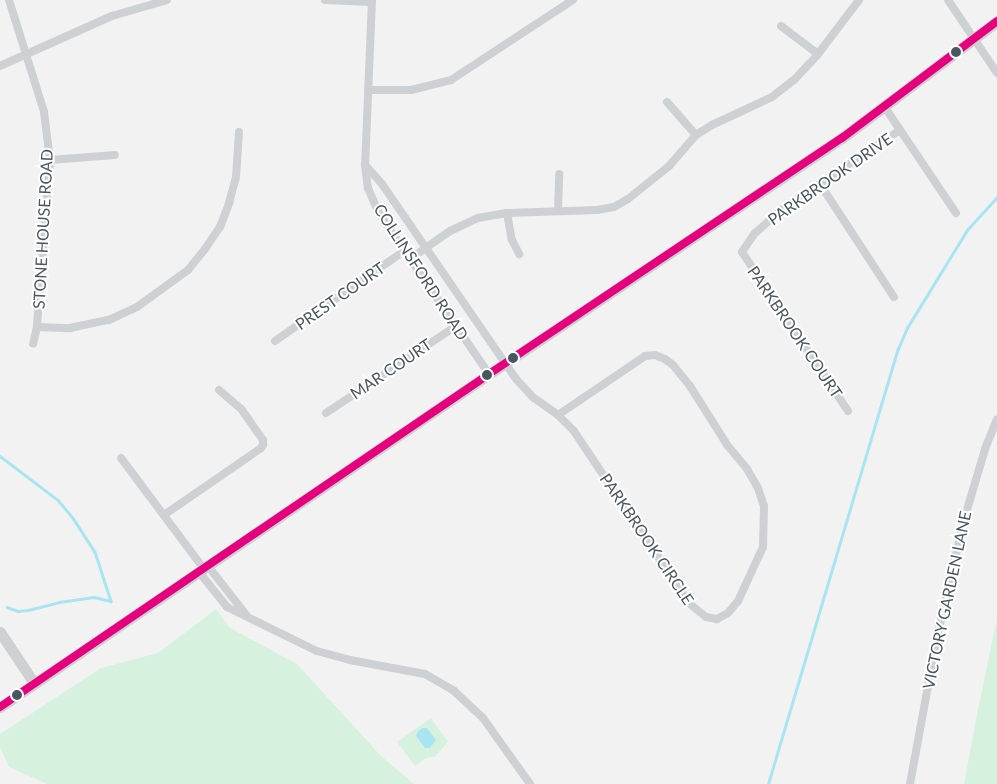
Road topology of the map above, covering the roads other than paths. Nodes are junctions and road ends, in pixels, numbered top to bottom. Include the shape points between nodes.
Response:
1 (9, 0) edge
2 (167, 0) edge
3 (325, 0) edge
4 (573, 0) edge
5 (859, 0) edge
6 (948, 0) edge
7 (372, 1) edge
8 (997, 21) edge
9 (781, 26) dead end
10 (973, 37) junction
11 (818, 54) junction
12 (25, 56) junction
13 (0, 66) edge
14 (997, 73) edge
15 (368, 90) junction
16 (667, 102) dead end
17 (884, 106) junction
18 (900, 130) junction
19 (239, 132) dead end
20 (696, 135) junction
21 (115, 155) dead end
22 (50, 160) junction
23 (365, 165) junction
24 (558, 174) dead end
25 (820, 184) junction
26 (558, 210) junction
27 (507, 213) junction
28 (956, 213) dead end
29 (424, 249) junction
30 (404, 251) junction
31 (742, 252) joint
32 (519, 254) dead end
33 (410, 259) junction
34 (441, 273) junction
35 (426, 283) junction
36 (894, 297) dead end
37 (456, 326) junction
38 (37, 327) junction
39 (275, 341) dead end
40 (32, 344) dead end
41 (504, 364) junction
42 (489, 374) junction
43 (219, 390) dead end
44 (848, 411) dead end
45 (326, 412) dead end
46 (558, 415) junction
47 (997, 419) edge
48 (121, 458) dead end
49 (164, 515) junction
50 (203, 569) junction
51 (0, 632) edge
52 (34, 683) junction
53 (0, 707) edge
54 (530, 784) edge
55 (910, 784) edge

1 - 12 street, STONE HOUSE ROAD
2 - 12 street via 112,16
3 - 7 street
4 - 15 street via 451,80 411,90
5 - 11 street
6 - 10 street
7 - 15 street, COLLINSFORD ROAD
8 - 10 main road
9 - 11 street
10 - 14 street
10 - 17 main road
11 - 20 street via 794,80 772,96
12 - 13 street
12 - 22 street, STONE HOUSE ROAD via 44,112
15 - 23 street, COLLINSFORD ROAD
16 - 20 street
17 - 18 street
17 - 41 main road via 747,203
18 - 25 street, PARKBROOK DRIVE
18 - 28 street
19 - 38 street via 236,177 229,204 220,227 188,270 137,307 109,320 70,328
20 - 26 street via 668,166 614,207
21 - 22 street
22 - 38 street, STONE HOUSE ROAD
23 - 29 street, COLLINSFORD ROAD via 382,184
23 - 30 street, COLLINSFORD ROAD via 368,188 378,212
24 - 26 street
25 - 31 street, PARKBROOK DRIVE via 785,207 756,233
25 - 36 street
26 - 27 street
27 - 29 street via 466,222
27 - 32 street via 512,240
29 - 33 street
29 - 34 street, COLLINSFORD ROAD
30 - 33 street, COLLINSFORD ROAD
30 - 39 street, PREST COURT
31 - 44 street, PARKBROOK COURT
33 - 35 street, COLLINSFORD ROAD
34 - 35 street
34 - 41 street, COLLINSFORD ROAD
35 - 37 street, COLLINSFORD ROAD
37 - 42 street, COLLINSFORD ROAD
37 - 45 street, MAR COURT
38 - 40 street, STONE HOUSE ROAD
41 - 42 main road
41 - 46 street, PARKBROOK CIRCLE via 534,398
42 - 50 main road
43 - 49 street via 241,409 263,445
46 - 46 street, PARKBROOK CIRCLE via 574,430 694,608 711,619 728,613 738,601 763,547 764,506 747,469 673,365 655,355 645,356
47 - 55 street, VICTORY GARDEN LANE via 964,520 937,637
48 - 49 street
49 - 50 street
50 - 52 main road
50 - 54 street via 248,617 317,651 419,673 454,691 483,718
51 - 52 main road
52 - 53 main road

